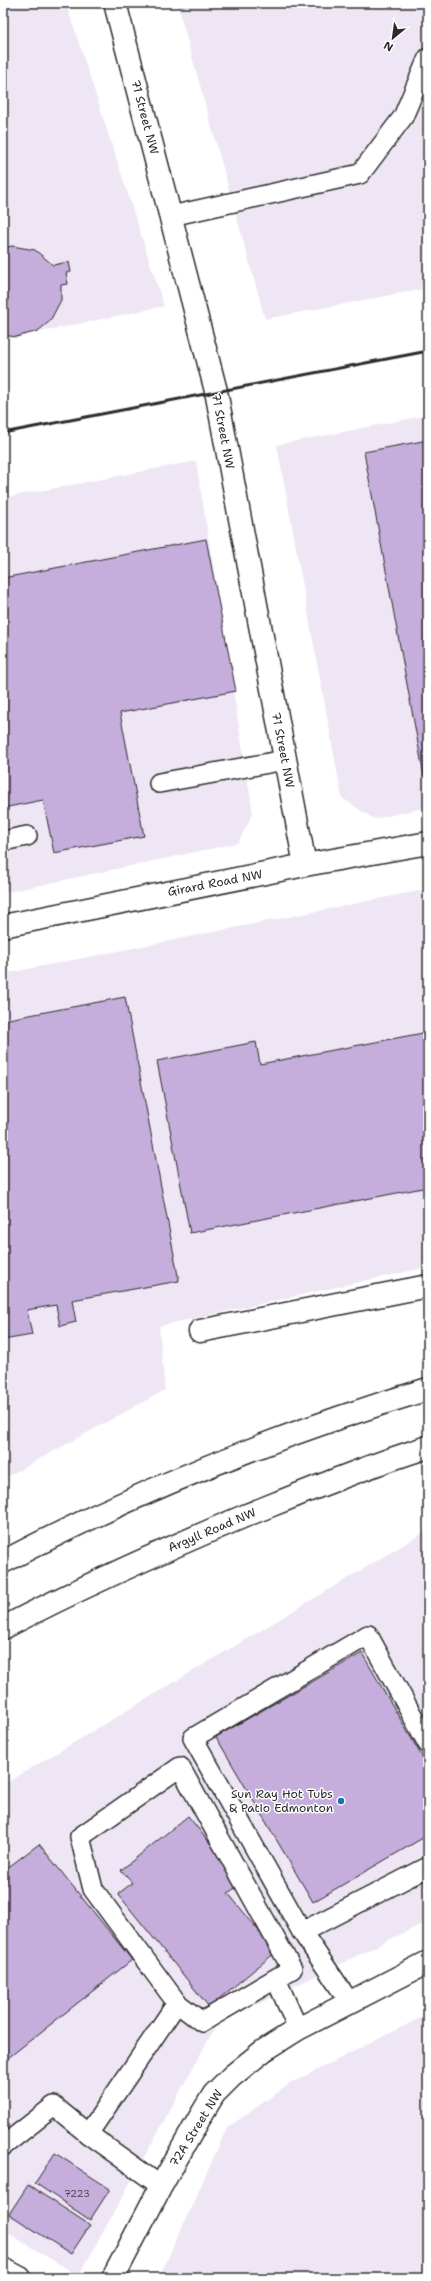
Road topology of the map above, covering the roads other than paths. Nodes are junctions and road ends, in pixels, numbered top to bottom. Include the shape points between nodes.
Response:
1 (115, 3) edge
2 (428, 58) edge
3 (170, 216) junction
4 (285, 760) junction
5 (159, 783) dead end
6 (27, 836) dead end
7 (3, 841) edge
8 (428, 843) edge
9 (305, 866) junction
10 (3, 926) edge
11 (428, 1286) edge
12 (200, 1331) dead end
13 (428, 1389) edge
14 (428, 1447) edge
15 (3, 1562) edge
16 (3, 1628) edge
17 (428, 1744) edge
18 (428, 1867) edge
19 (302, 1932) junction
20 (428, 1962) edge
21 (276, 1978) junction
22 (177, 2003) junction
23 (350, 2003) junction
24 (298, 2029) junction
25 (88, 2134) junction
26 (3, 2146) edge
27 (161, 2186) junction
28 (3, 2268) edge
29 (20, 2278) edge
30 (113, 2278) edge

1 - 3 street, 71 Street NW
2 - 3 lane via 403,117 360,174
3 - 4 street, 71 Street NW via 216,391
4 - 5 lane
4 - 9 street, 71 Street NW
6 - 7 lane
8 - 9 street, Girard Road NW
9 - 10 street, Girard Road NW
11 - 12 street
13 - 15 street via 291,1435 149,1492
14 - 16 street, Argyll Road NW via 312,1489 189,1540 80,1588
17 - 19 lane via 368,1634 193,1738
18 - 19 lane
19 - 23 lane
20 - 23 street, 72A Street NW
21 - 22 lane via 202,2022
21 - 22 lane via 292,1969 180,1767 80,1837 93,1889
21 - 24 lane
22 - 25 lane
23 - 24 street, 72A Street NW
24 - 27 street, 72A Street NW via 263,2051 214,2094
25 - 26 lane via 54,2106
25 - 27 lane
27 - 30 street, 72A Street NW
28 - 29 street

